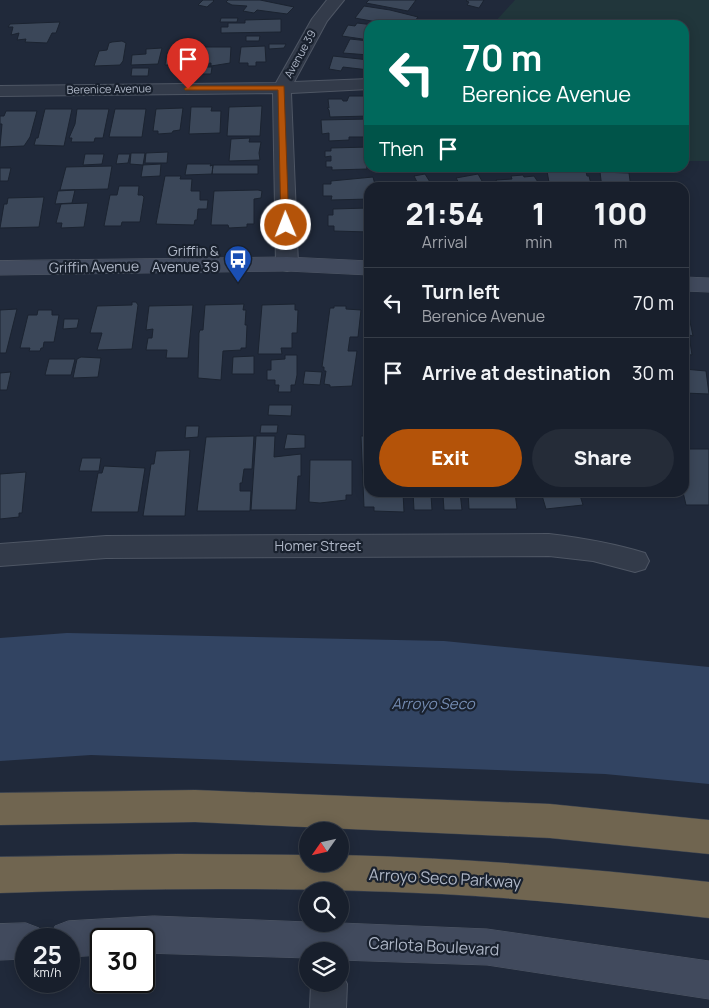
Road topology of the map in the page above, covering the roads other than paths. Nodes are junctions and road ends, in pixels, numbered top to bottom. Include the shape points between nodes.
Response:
1 (336, 0) edge
2 (364, 84) edge
3 (282, 88) junction
4 (0, 91) edge
5 (287, 264) junction
6 (0, 268) edge
7 (364, 268) edge
8 (689, 284) edge
9 (709, 285) edge
10 (0, 555) edge
11 (635, 561) dead end
12 (0, 809) edge
13 (709, 837) edge
14 (0, 875) edge
15 (709, 900) edge
16 (80, 938) edge
17 (15, 941) edge
18 (0, 942) edge
19 (299, 944) edge
20 (349, 946) edge
21 (709, 980) edge
22 (329, 992) edge
23 (328, 1008) edge

1 - 3 street, Avenue 39 via 320,19
2 - 3 street, Berenice Avenue
3 - 4 street, Berenice Avenue
3 - 5 street, Avenue 39
5 - 6 street, Griffin Avenue
5 - 7 street, Griffin Avenue
8 - 9 street
10 - 11 street, Homer Street via 106,547 549,546 593,550
12 - 13 highway via 195,806 550,821
14 - 15 highway, Arroyo Seco Parkway via 251,871 348,873 464,878
16 - 19 street, Carlota Boulevard via 154,934
17 - 18 street
20 - 21 street, Carlota Boulevard via 487,947
22 - 23 street

